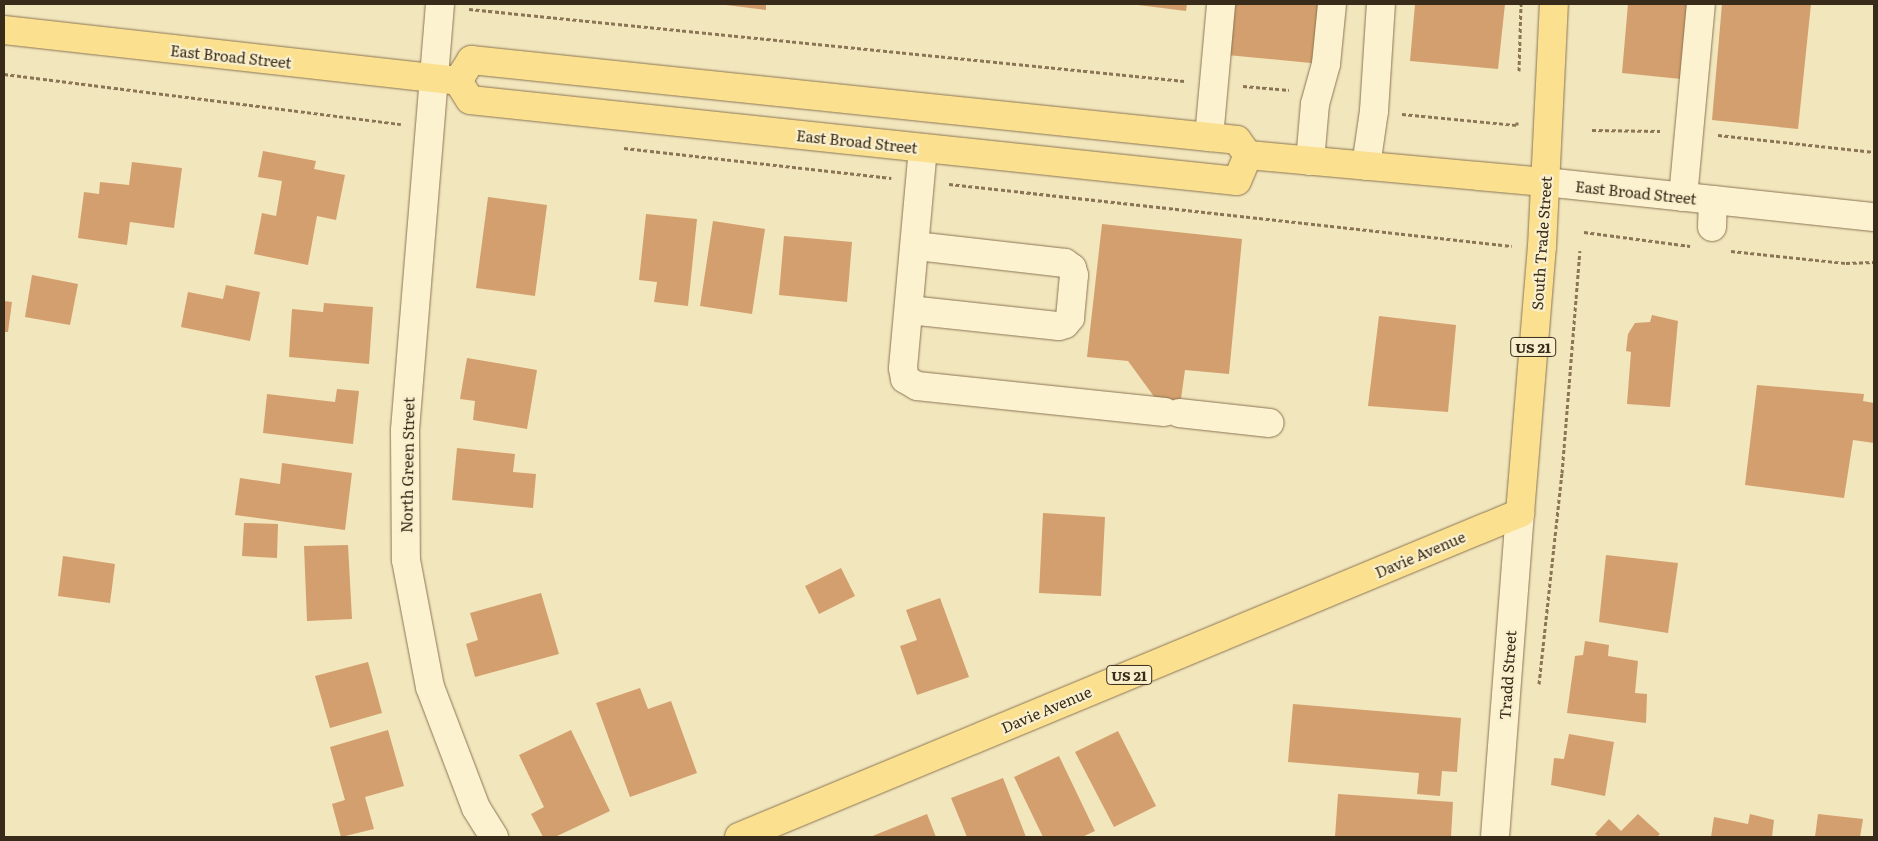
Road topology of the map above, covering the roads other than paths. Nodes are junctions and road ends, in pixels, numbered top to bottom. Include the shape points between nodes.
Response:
1 (1222, 4) edge
2 (1332, 4) edge
3 (1382, 4) edge
4 (1554, 4) edge
5 (1701, 4) edge
6 (440, 5) edge
7 (4, 30) edge
8 (446, 80) junction
9 (927, 107) junction
10 (1209, 137) junction
11 (924, 148) junction
12 (1248, 155) junction
13 (1310, 160) junction
14 (1366, 166) junction
15 (1545, 182) junction
16 (1683, 197) junction
17 (1713, 200) junction
18 (1874, 217) edge
19 (1712, 227) dead end
20 (915, 246) junction
21 (909, 310) junction
22 (1269, 423) dead end
23 (1520, 513) junction
24 (494, 837) edge
25 (739, 837) edge
26 (1494, 837) edge

1 - 10 street
2 - 13 street via 1326,64 1315,104
3 - 14 street via 1374,111
4 - 15 main road, South Trade Street / US 21
5 - 16 street
6 - 8 street, North Green Street
7 - 8 main road, East Broad Street
8 - 9 main road via 471,60
8 - 11 main road, East Broad Street via 470,100
8 - 24 street, North Green Street via 405,431 406,560 430,687 476,808
9 - 10 main road
9 - 11 main road
10 - 12 main road via 1237,140
11 - 12 main road, East Broad Street via 1237,181
11 - 20 street
12 - 13 main road, East Broad Street
13 - 14 main road, East Broad Street
14 - 15 main road, East Broad Street
15 - 16 street, East Broad Street
15 - 23 main road, South Trade Street / US 21
16 - 17 street, East Broad Street
17 - 18 street, East Broad Street
17 - 19 street
20 - 21 street
20 - 21 street via 1065,263 1072,268 1074,275 1070,318 1059,326
21 - 22 street via 903,368 905,379 917,386
23 - 25 main road, Davie Avenue / US 21
23 - 26 street, Tradd Street

